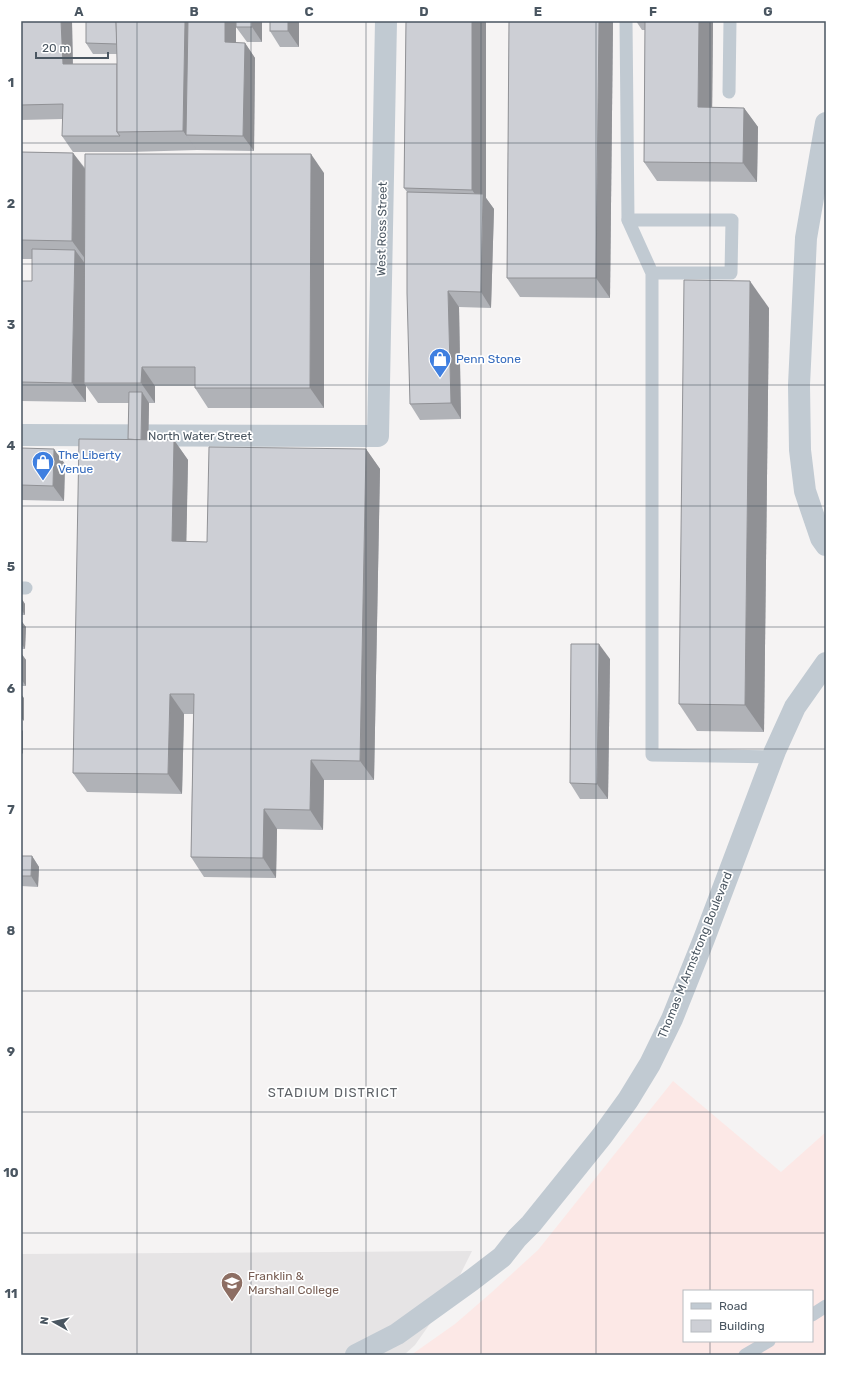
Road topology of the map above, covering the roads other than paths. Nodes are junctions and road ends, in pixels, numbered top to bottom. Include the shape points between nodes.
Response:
1 (386, 21) edge
2 (626, 21) edge
3 (730, 21) edge
4 (729, 92) dead end
5 (826, 123) edge
6 (628, 220) junction
7 (652, 273) junction
8 (21, 435) edge
9 (378, 436) joint
10 (826, 545) edge
11 (826, 663) edge
12 (772, 757) junction
13 (826, 1306) edge
14 (813, 1314) edge
15 (766, 1342) edge
16 (356, 1355) edge
17 (745, 1355) edge

1 - 9 street, West Ross Street
2 - 6 lane
3 - 4 lane
5 - 10 street via 806,238 799,385 800,450 806,491 821,538
6 - 7 lane
6 - 7 lane via 732,220 731,273
7 - 12 lane via 652,755
8 - 9 street, North Water Street
11 - 12 street, Thomas M Armstrong Boulevard via 795,707
12 - 16 street, Thomas M Armstrong Boulevard via 672,1019 650,1064 628,1100 531,1224 502,1256 397,1334
13 - 14 lane
15 - 17 lane

